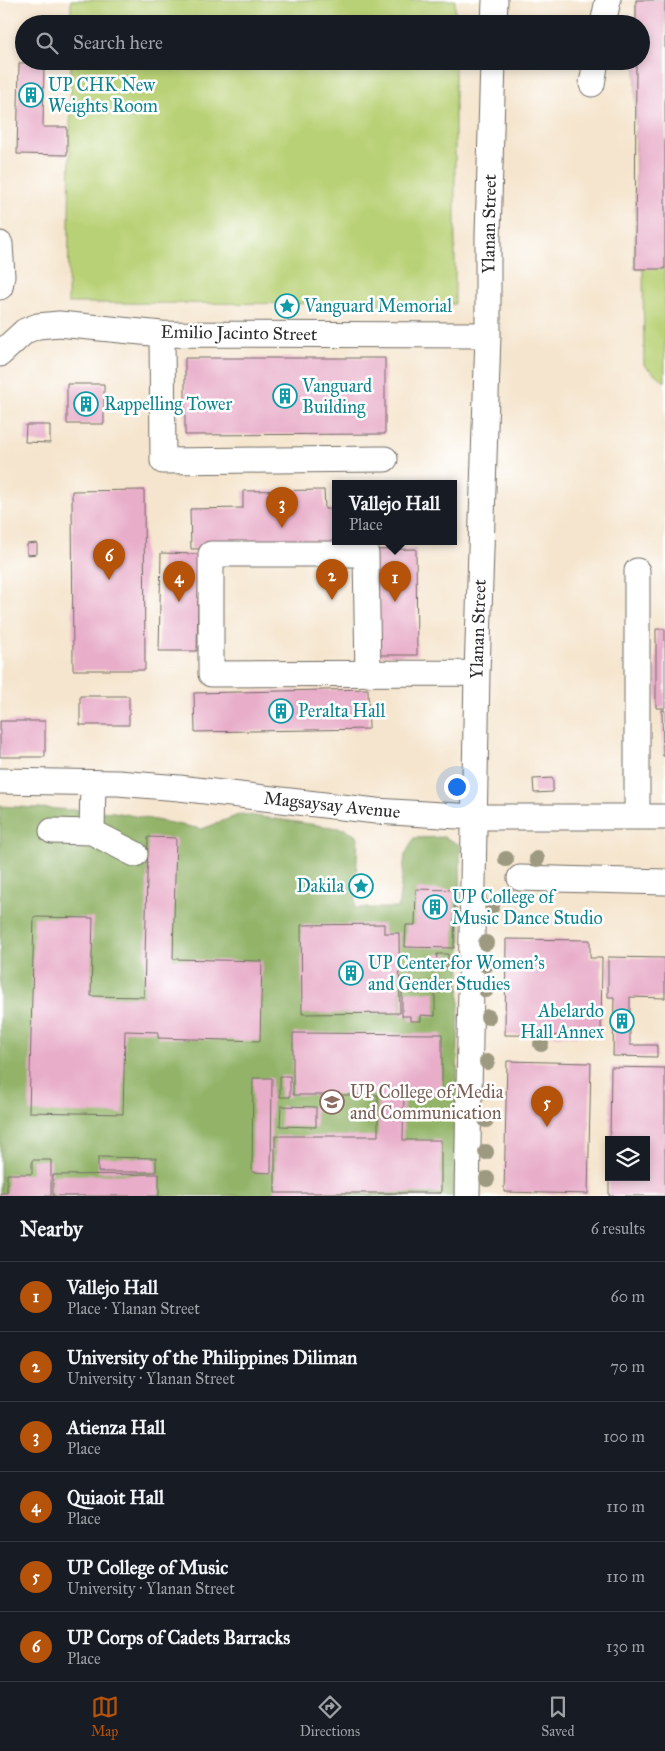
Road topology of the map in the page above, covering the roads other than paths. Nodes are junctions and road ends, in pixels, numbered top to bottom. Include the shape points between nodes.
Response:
1 (495, 0) edge
2 (608, 0) edge
3 (494, 15) edge
4 (605, 15) edge
5 (493, 70) edge
6 (0, 244) edge
7 (0, 287) edge
8 (162, 334) junction
9 (488, 335) junction
10 (0, 354) edge
11 (385, 459) dead end
12 (637, 571) dead end
13 (477, 673) junction
14 (368, 674) junction
15 (0, 781) edge
16 (93, 783) junction
17 (474, 817) junction
18 (637, 817) junction
19 (665, 817) edge
20 (52, 832) dead end
21 (92, 832) junction
22 (135, 854) dead end
23 (520, 878) dead end
24 (665, 882) edge
25 (467, 1196) edge

1 - 3 street
2 - 4 street
5 - 9 street, Ylanan Street
6 - 7 street
8 - 9 street, Emilio Jacinto Street
8 - 10 street, Emilio Jacinto Street via 60,324 38,326 24,331
8 - 11 street via 163,461
9 - 13 street, Ylanan Street
12 - 18 street
13 - 14 street
13 - 17 street, Ylanan Street
14 - 14 street via 211,674 211,554 366,554
15 - 16 street, Magsaysay Avenue
16 - 17 street, Magsaysay Avenue via 179,788 376,811
16 - 21 street
17 - 18 street, Magsaysay Avenue
17 - 25 street, Ylanan Street
18 - 19 street, Magsaysay Avenue
20 - 21 street
21 - 22 street
23 - 24 street

